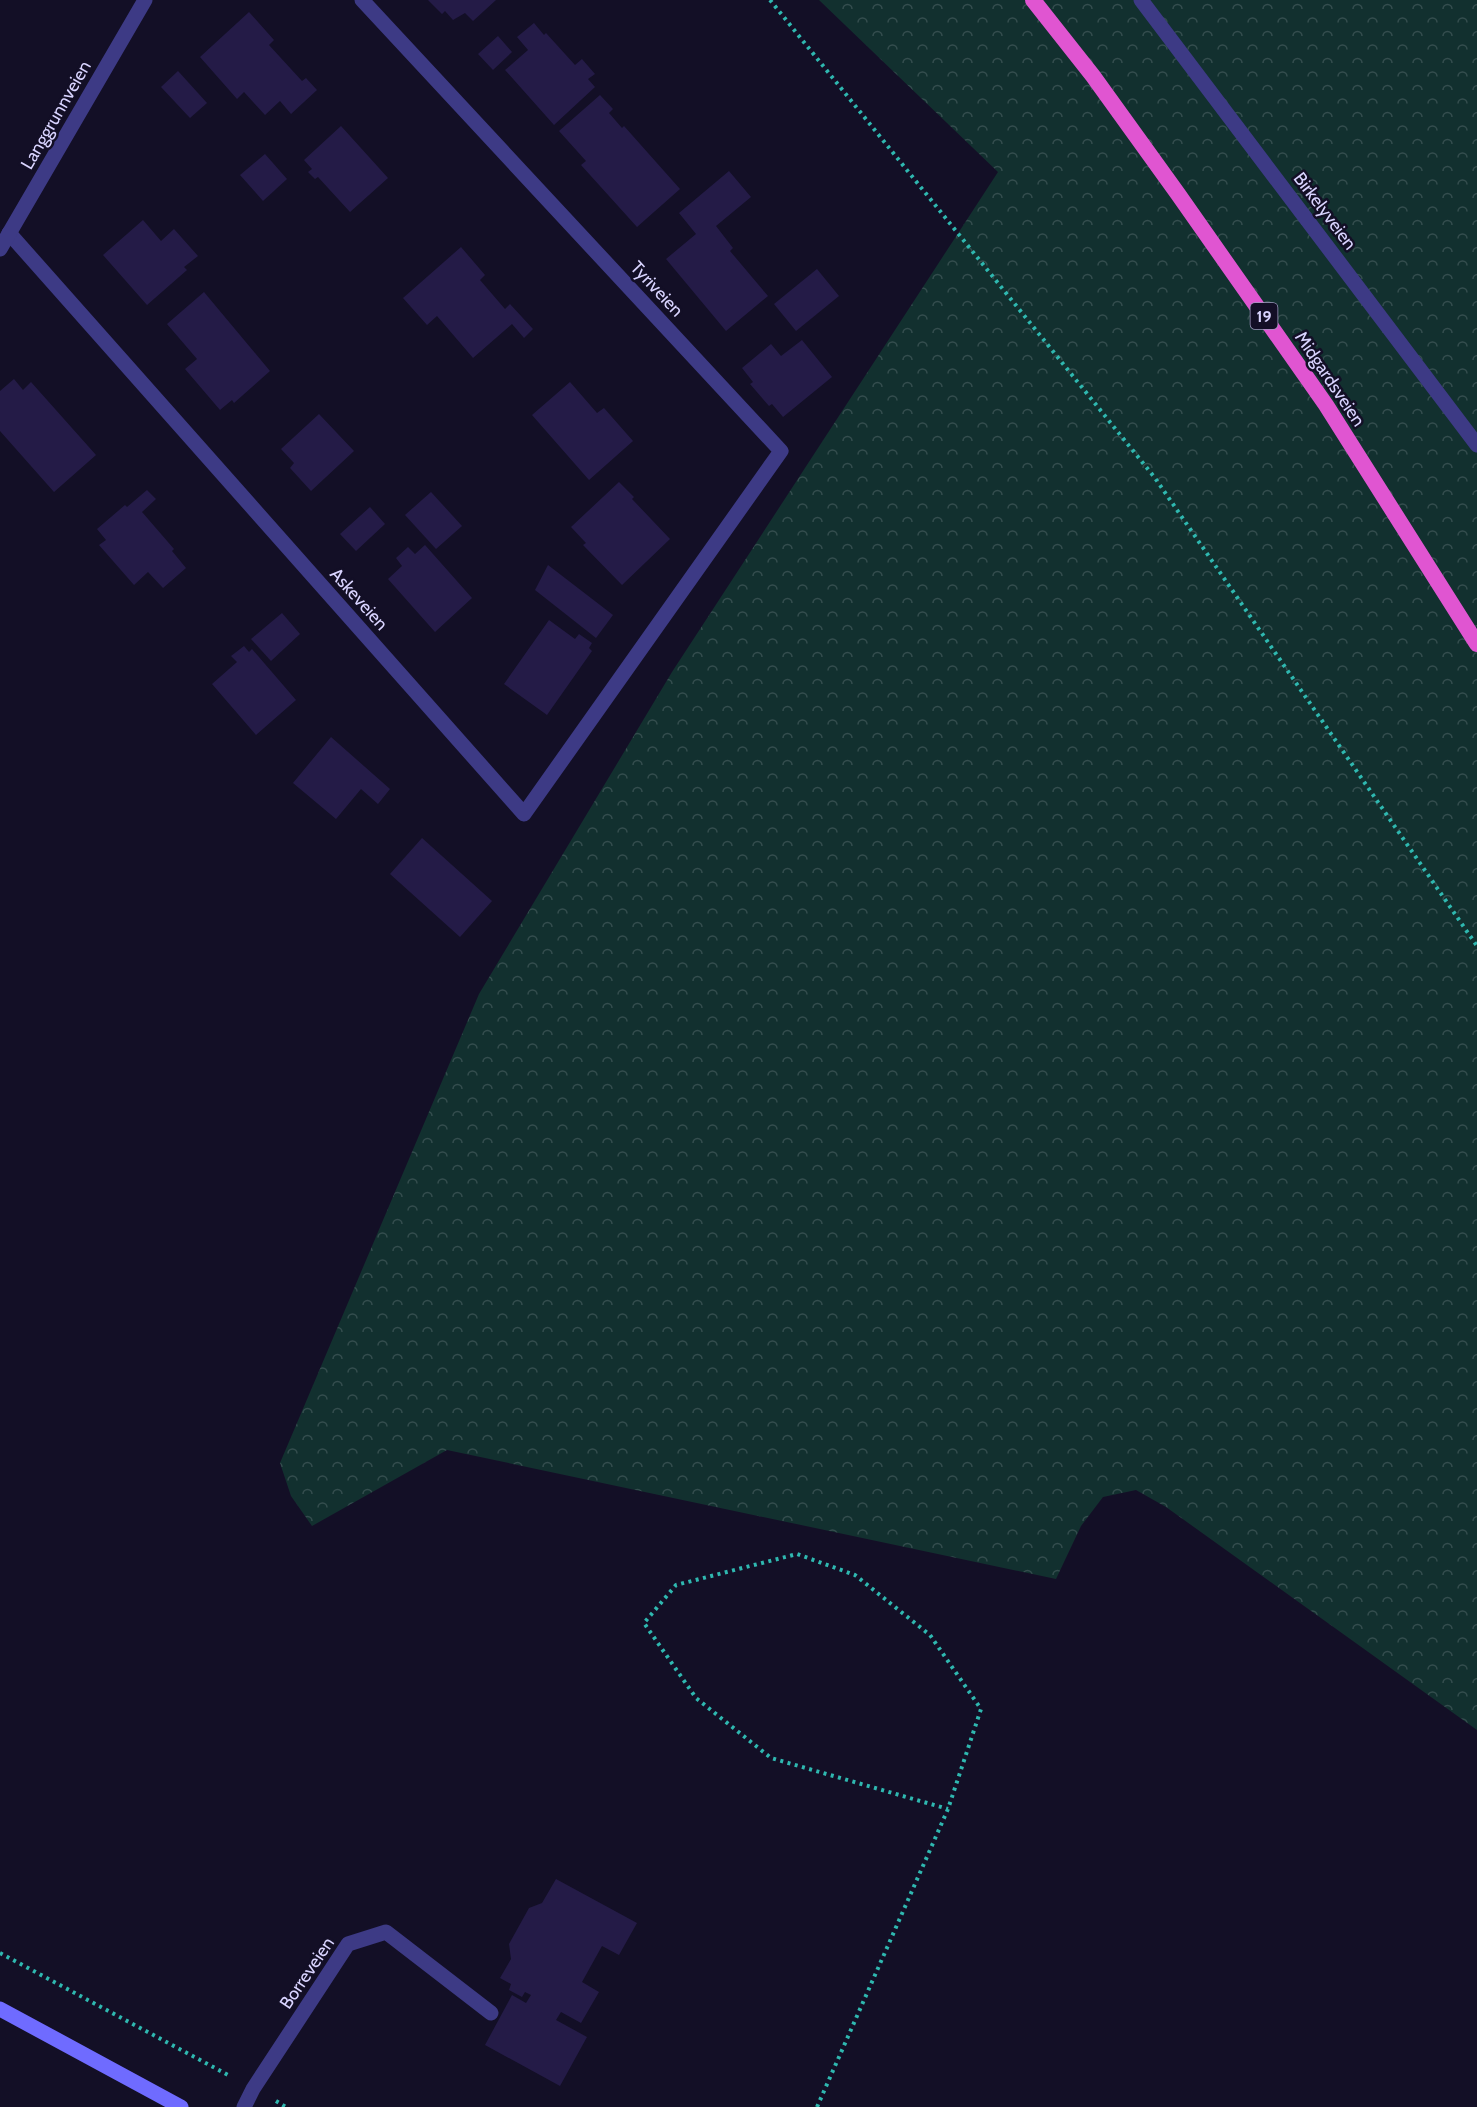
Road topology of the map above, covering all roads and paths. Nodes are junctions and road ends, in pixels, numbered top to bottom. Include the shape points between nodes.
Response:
1 (145, 0) edge
2 (362, 0) edge
3 (770, 0) edge
4 (1033, 0) edge
5 (1142, 0) edge
6 (9, 233) junction
7 (0, 249) edge
8 (1477, 445) edge
9 (660, 622) joint
10 (1477, 644) edge
11 (1477, 946) edge
12 (948, 1809) junction
13 (0, 1953) edge
14 (0, 2009) edge
15 (491, 2013) dead end
16 (253, 2088) junction
17 (181, 2107) edge
18 (244, 2107) edge
19 (286, 2107) edge
20 (817, 2107) edge

1 - 6 street, Langgrunnveien
2 - 9 street, Tyriveien via 781,451
3 - 11 path via 1155,478
4 - 10 highway, Midgardsveien / 19 via 1093,76 1326,405
5 - 8 street, Birkelyveien
6 - 7 street, Langgrunnveien
6 - 9 street, Askeveien via 524,814
12 - 12 path via 981,1709 930,1635 855,1575 797,1554 676,1585 644,1623 696,1698 771,1758
12 - 20 path
13 - 16 path
14 - 17 main road
15 - 16 street, Borreveien via 386,1932 348,1944
16 - 18 street, Borreveien
16 - 19 path

